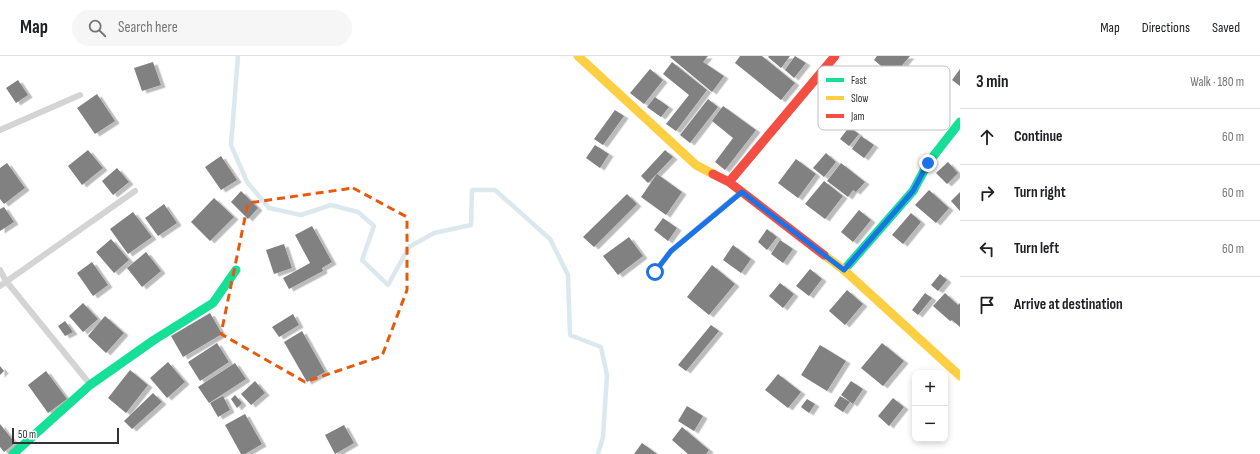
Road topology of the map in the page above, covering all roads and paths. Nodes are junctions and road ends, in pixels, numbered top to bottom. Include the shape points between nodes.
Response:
1 (578, 56) edge
2 (835, 56) edge
3 (827, 66) edge
4 (818, 76) edge
5 (80, 95) dead end
6 (960, 122) edge
7 (0, 130) edge
8 (729, 182) junction
9 (135, 191) dead end
10 (742, 192) junction
11 (0, 270) edge
12 (236, 270) dead end
13 (844, 270) junction
14 (655, 272) dead end
15 (6, 281) junction
16 (0, 286) edge
17 (960, 376) edge
18 (90, 385) junction
19 (13, 454) edge

1 - 8 street via 696,164
2 - 3 street
4 - 8 street
5 - 7 lane
6 - 13 street via 928,163 913,191
8 - 10 street
9 - 15 lane
10 - 13 street
10 - 14 lane via 671,251
11 - 15 lane
12 - 18 street via 213,303
13 - 17 street
15 - 16 lane
15 - 18 lane
18 - 19 street

